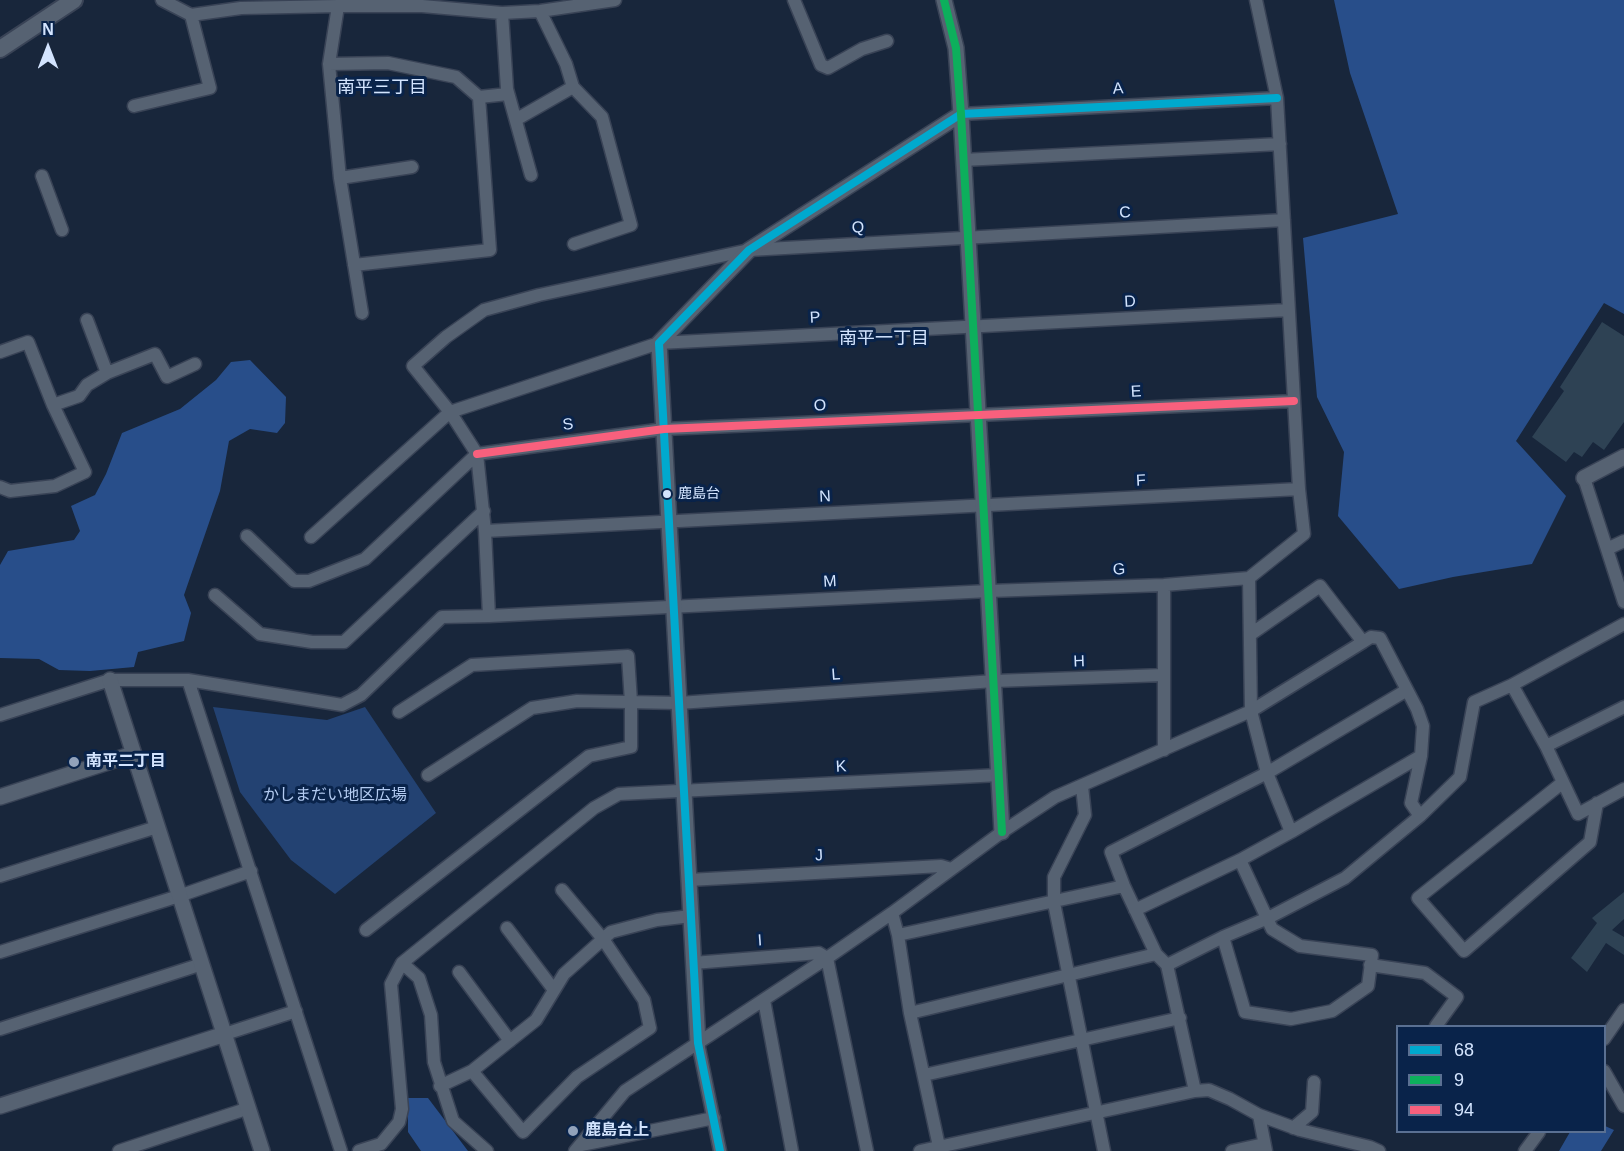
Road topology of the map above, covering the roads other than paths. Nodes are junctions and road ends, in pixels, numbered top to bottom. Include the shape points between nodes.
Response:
1 (74, 0) edge
2 (162, 0) edge
3 (615, 0) edge
4 (794, 0) edge
5 (944, 0) edge
6 (1256, 0) edge
7 (345, 4) edge
8 (454, 5) edge
9 (540, 11) junction
10 (502, 13) junction
11 (191, 15) junction
12 (887, 41) dead end
13 (0, 48) edge
14 (329, 64) junction
15 (573, 87) junction
16 (508, 94) junction
17 (479, 97) junction
18 (1277, 98) junction
19 (134, 106) dead end
20 (961, 114) junction
21 (516, 119) junction
22 (1280, 144) junction
23 (963, 160) junction
24 (412, 167) dead end
25 (531, 175) dead end
26 (42, 176) dead end
27 (340, 178) junction
28 (1284, 220) junction
29 (62, 230) dead end
30 (968, 239) junction
31 (574, 244) dead end
32 (749, 250) junction
33 (354, 266) junction
34 (1288, 310) junction
35 (362, 313) dead end
36 (87, 320) dead end
37 (973, 326) junction
38 (659, 343) junction
39 (0, 352) edge
40 (195, 364) dead end
41 (107, 373) junction
42 (1294, 401) junction
43 (53, 405) junction
44 (450, 412) junction
45 (979, 415) junction
46 (664, 429) junction
47 (477, 454) junction
48 (1624, 457) edge
49 (1584, 478) joint
50 (0, 488) edge
51 (1299, 489) junction
52 (984, 506) junction
53 (483, 511) junction
54 (669, 522) junction
55 (485, 531) junction
56 (247, 536) dead end
57 (310, 537) dead end
58 (1624, 541) edge
59 (1607, 549) junction
60 (1249, 578) junction
61 (1164, 585) junction
62 (989, 591) junction
63 (215, 595) dead end
64 (1624, 602) edge
65 (674, 606) junction
66 (489, 616) junction
67 (1624, 624) edge
68 (1251, 634) junction
69 (1363, 642) junction
70 (1164, 675) junction
71 (110, 680) junction
72 (188, 680) junction
73 (994, 681) junction
74 (1512, 685) junction
75 (1407, 690) junction
76 (631, 702) junction
77 (679, 703) junction
78 (1624, 707) edge
79 (1251, 711) junction
80 (399, 712) dead end
81 (0, 715) edge
82 (1546, 746) junction
83 (1164, 750) junction
84 (133, 754) junction
85 (1421, 756) junction
86 (1268, 773) junction
87 (428, 775) dead end
88 (1000, 776) junction
89 (1562, 783) junction
90 (1082, 786) junction
91 (1624, 789) edge
92 (684, 792) junction
93 (0, 797) edge
94 (1598, 803) junction
95 (1420, 816) junction
96 (157, 827) junction
97 (1002, 832) junction
98 (1291, 832) junction
99 (1240, 860) junction
100 (951, 869) junction
101 (251, 871) junction
102 (0, 876) edge
103 (689, 880) junction
104 (1124, 886) junction
105 (562, 890) dead end
106 (179, 896) junction
107 (1054, 903) junction
108 (1135, 910) junction
109 (892, 914) junction
110 (691, 915) junction
111 (1268, 918) junction
112 (507, 928) dead end
113 (366, 930) dead end
114 (898, 935) junction
115 (1223, 937) junction
116 (603, 939) junction
117 (0, 952) edge
118 (1156, 954) junction
119 (826, 958) junction
120 (402, 963) junction
121 (693, 963) junction
122 (202, 964) junction
123 (1167, 965) junction
124 (1370, 965) junction
125 (459, 972) dead end
126 (1068, 975) junction
127 (554, 990) junction
128 (764, 1000) junction
129 (1624, 1010) edge
130 (296, 1011) junction
131 (910, 1012) junction
132 (1180, 1018) junction
133 (1437, 1025) edge
134 (0, 1029) edge
135 (225, 1034) junction
136 (1606, 1037) edge
137 (1082, 1040) junction
138 (510, 1041) junction
139 (698, 1043) junction
140 (472, 1071) junction
141 (1606, 1073) edge
142 (924, 1075) junction
143 (1314, 1082) dead end
144 (440, 1086) junction
145 (1195, 1091) junction
146 (1624, 1106) edge
147 (0, 1107) edge
148 (249, 1108) junction
149 (1097, 1114) junction
150 (1259, 1115) junction
151 (714, 1118) junction
152 (1293, 1128) junction
153 (1538, 1133) edge
154 (578, 1148) edge
155 (1265, 1148) edge
156 (940, 1149) edge
157 (119, 1151) edge
158 (262, 1151) edge
159 (341, 1151) edge
160 (359, 1151) edge
161 (487, 1151) edge
162 (720, 1151) edge
163 (792, 1151) edge
164 (867, 1151) edge
165 (920, 1151) edge
166 (1104, 1151) edge
167 (1232, 1151) edge
168 (1379, 1151) edge
169 (1525, 1151) edge

1 - 13 main road
2 - 11 street
3 - 9 street
4 - 12 street via 821,65 828,68 862,48
5 - 20 street via 956,48
6 - 18 street
7 - 8 street
7 - 11 street via 241,8
7 - 14 street
8 - 10 street
9 - 10 street
9 - 15 street
10 - 16 street
11 - 19 street via 210,88
14 - 17 street via 388,63 456,77
14 - 27 street
15 - 21 street
15 - 31 street via 602,117 631,225
16 - 17 street
16 - 21 street
17 - 33 street via 490,250
18 - 20 street, A
18 - 22 street
20 - 23 street
20 - 32 street
21 - 25 street
22 - 23 street
22 - 28 street
23 - 30 street
24 - 27 street
26 - 29 street
27 - 33 street
28 - 30 street, C
28 - 34 street
30 - 32 street, Q
30 - 37 street
32 - 38 street
32 - 44 street, Q via 484,310 413,366
33 - 35 street
34 - 37 street, D
34 - 42 street
36 - 41 street
37 - 38 street, P
37 - 45 street
38 - 44 street, P
38 - 46 street
39 - 43 street via 28,342
40 - 41 street via 167,377 155,354
41 - 43 street via 87,385 79,396
42 - 45 street, E
42 - 51 street
43 - 50 street via 85,472 55,486 10,491
44 - 47 street
44 - 57 street
45 - 46 street, O
45 - 52 street
46 - 47 street, S
46 - 54 street
47 - 53 street
47 - 56 street via 365,559 309,581 294,581
48 - 49 street
49 - 59 street
51 - 52 street, F
51 - 60 street via 1304,534
52 - 54 street, N
52 - 62 street
53 - 55 street
53 - 63 street via 344,642 312,642 260,634
54 - 55 street, N
54 - 65 street
55 - 66 street
58 - 59 street
59 - 64 street
60 - 61 street, G
60 - 68 street
61 - 62 street, G
61 - 70 street
62 - 65 street, M
62 - 73 street
65 - 66 street, M
65 - 77 street
66 - 72 street, M via 442,616 361,695 342,705
67 - 74 street
68 - 69 street via 1320,586
68 - 79 street
69 - 75 street via 1371,637 1380,638
69 - 79 street
70 - 73 street, H
70 - 83 street
71 - 72 street, M
71 - 81 street, M
71 - 84 street
72 - 101 street
73 - 77 street, L
73 - 88 street
74 - 82 street
74 - 95 street via 1474,702 1460,777
75 - 85 street via 1423,726
75 - 86 street
76 - 77 street, L
76 - 80 street via 628,656 472,664
76 - 87 street, L via 577,701 532,708
76 - 113 street via 631,747 589,756
77 - 92 street
78 - 82 street
79 - 83 street
79 - 86 street
82 - 89 street
83 - 90 street
84 - 93 street
84 - 96 street
85 - 95 street via 1411,803
85 - 98 street
86 - 98 street
86 - 104 street via 1111,852
88 - 92 street, K
88 - 97 street
89 - 94 street via 1578,814
89 - 94 street via 1418,898 1464,951 1590,842
90 - 97 street via 1055,797
90 - 107 street via 1084,815 1054,877
91 - 94 street
92 - 103 street
92 - 120 street, K via 619,794 594,808
95 - 111 street via 1345,878
96 - 102 street
96 - 106 street
97 - 100 street
98 - 99 street
99 - 108 street
99 - 111 street
100 - 103 street, J via 941,866
100 - 109 street
101 - 106 street
101 - 130 street
103 - 110 street
104 - 107 street
104 - 108 street
105 - 116 street
106 - 117 street
106 - 122 street
107 - 114 street
107 - 126 street
108 - 118 street
109 - 114 street
109 - 119 street
110 - 116 street via 611,932
110 - 121 street
111 - 115 street
111 - 124 street via 1272,929 1300,946 1372,955
112 - 127 street
114 - 131 street
115 - 123 street
115 - 124 street via 1245,1012 1291,1019 1332,1011 1368,986
116 - 127 street via 564,974
116 - 140 street via 644,1000 650,1028 577,1077 524,1132
118 - 123 street
118 - 126 street
119 - 121 street, I via 819,953
119 - 128 street
119 - 164 street
120 - 144 street via 419,978 431,1015
120 - 160 street via 391,984 402,1109 399,1122 381,1144
121 - 139 street
122 - 134 street
122 - 135 street
123 - 132 street
124 - 133 street via 1425,973 1457,997
125 - 138 street
126 - 131 street
126 - 137 street
127 - 138 street via 537,1020
128 - 139 street
128 - 163 street
129 - 136 street
130 - 135 street
130 - 159 street
131 - 142 street
132 - 137 street
132 - 145 street
135 - 147 street
135 - 148 street
137 - 142 street
137 - 149 street
138 - 140 street
139 - 151 street
139 - 154 street via 625,1091
140 - 144 street
141 - 146 street
142 - 156 street
143 - 152 street via 1312,1112
144 - 161 street via 453,1121
145 - 149 street
145 - 150 street via 1209,1090
148 - 157 street
148 - 158 street
149 - 156 street
149 - 166 street
150 - 152 street
150 - 155 street
151 - 154 street
151 - 162 street
152 - 168 street
153 - 169 street
155 - 167 street
156 - 165 street

